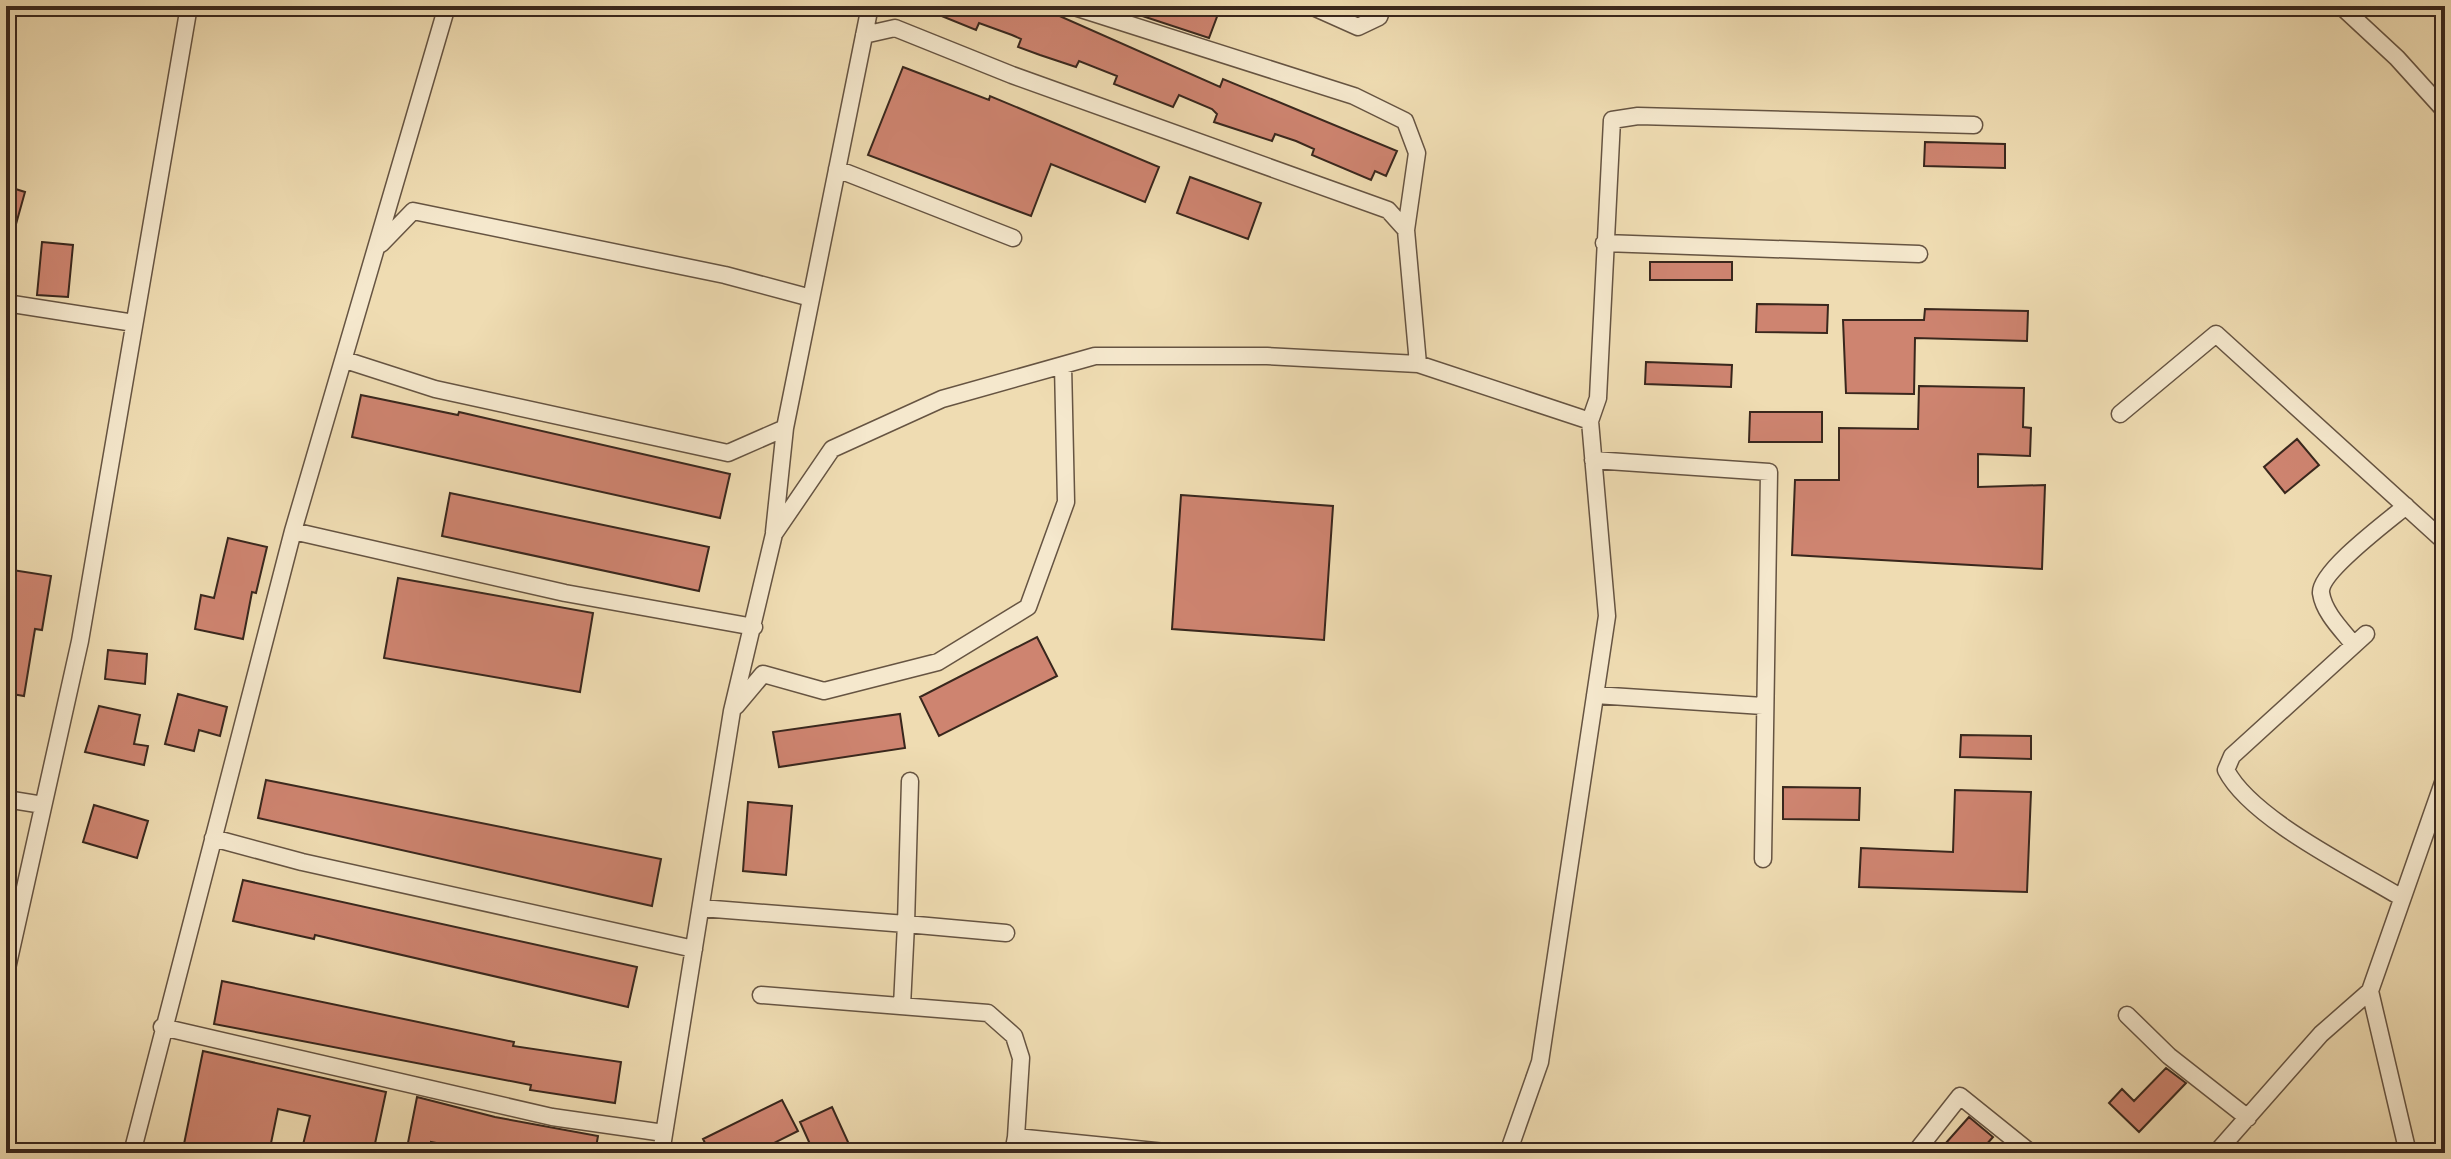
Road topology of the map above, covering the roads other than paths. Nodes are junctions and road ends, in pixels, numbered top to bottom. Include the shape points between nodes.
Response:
1 (189, 6) edge
2 (447, 6) edge
3 (870, 6) edge
4 (1071, 6) edge
5 (1311, 6) edge
6 (1383, 6) edge
7 (2341, 6) edge
8 (864, 35) junction
9 (2445, 111) edge
10 (1974, 125) dead end
11 (837, 169) junction
12 (1406, 230) junction
13 (1013, 238) dead end
14 (1604, 243) junction
15 (380, 245) junction
16 (1919, 254) dead end
17 (811, 298) junction
18 (6, 303) edge
19 (134, 323) junction
20 (345, 360) junction
21 (1418, 364) junction
22 (1063, 365) junction
23 (2120, 414) dead end
24 (1590, 421) junction
25 (785, 428) junction
26 (1593, 460) junction
27 (2406, 506) junction
28 (293, 531) junction
29 (774, 534) junction
30 (2445, 542) edge
31 (754, 627) junction
32 (1595, 695) junction
33 (1763, 706) junction
34 (732, 711) junction
35 (2445, 777) edge
36 (910, 781) dead end
37 (6, 799) edge
38 (43, 805) junction
39 (213, 838) junction
40 (1763, 859) dead end
41 (2402, 898) junction
42 (701, 908) junction
43 (906, 924) junction
44 (1006, 933) dead end
45 (694, 949) junction
46 (6, 973) edge
47 (2370, 991) junction
48 (761, 995) dead end
49 (902, 1006) junction
50 (2127, 1015) dead end
51 (162, 1027) junction
52 (2248, 1118) junction
53 (664, 1133) junction
54 (1014, 1145) edge
55 (132, 1153) edge
56 (661, 1153) edge
57 (1175, 1153) edge
58 (1508, 1153) edge
59 (1915, 1153) edge
60 (2031, 1153) edge
61 (2216, 1153) edge
62 (2408, 1153) edge

1 - 19 street
2 - 15 street
3 - 8 street
4 - 12 street via 1354,96 1405,121 1417,153
5 - 6 street via 1358,27 1379,17
7 - 9 street
8 - 11 street
8 - 12 street via 895,28 1388,210
10 - 14 street via 1638,116 1612,120
11 - 13 street
11 - 17 street
12 - 21 street
14 - 16 street
14 - 24 street via 1598,398
15 - 17 street via 413,211 725,275
15 - 20 street
17 - 25 street
18 - 19 street
19 - 38 street via 80,641
20 - 25 street via 435,389 728,453
20 - 28 street
21 - 22 street via 1267,356 1095,356
21 - 24 street
22 - 29 street via 942,399 832,449
22 - 34 street via 1066,502 1028,607 924,666 824,691 763,674
23 - 27 street via 2216,334
24 - 26 street
25 - 29 street
26 - 32 street via 1607,616
26 - 33 street via 1769,472
27 - 30 street
27 - 41 street via 2327,574 2320,590 2326,609 2360,640 2232,756 2226,770 2256,806
28 - 31 street via 565,593
28 - 39 street
29 - 31 street
31 - 34 street
32 - 33 street
32 - 58 street via 1540,1062
33 - 40 street
34 - 42 street
35 - 41 street
36 - 43 street
37 - 38 street
38 - 46 street
39 - 45 street
39 - 51 street
41 - 47 street
42 - 43 street
42 - 45 street
43 - 44 street
43 - 49 street
45 - 53 street
47 - 52 street via 2321,1034
47 - 62 street
48 - 49 street
49 - 54 street via 988,1013 1014,1036 1021,1058
50 - 52 street
51 - 53 street via 552,1117
51 - 55 street
52 - 61 street
53 - 56 street
54 - 57 street
59 - 60 street via 1960,1096

